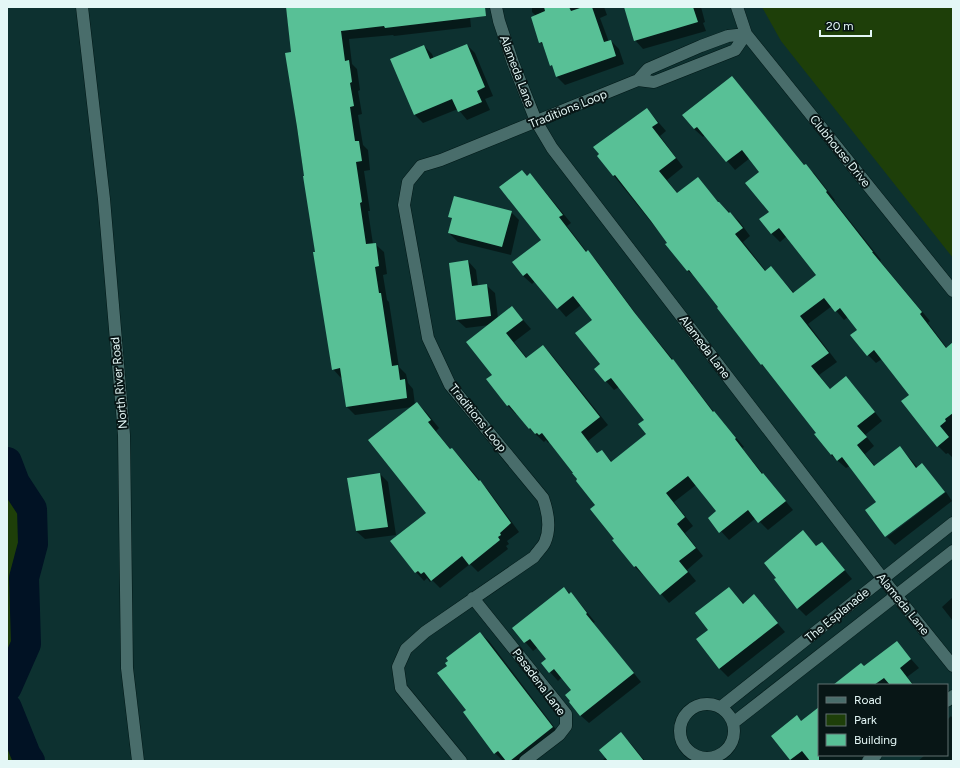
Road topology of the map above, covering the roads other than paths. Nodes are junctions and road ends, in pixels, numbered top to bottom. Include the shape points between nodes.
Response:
1 (82, 7) edge
2 (496, 7) edge
3 (736, 7) edge
4 (746, 34) junction
5 (638, 80) junction
6 (536, 122) junction
7 (953, 291) edge
8 (953, 523) edge
9 (953, 551) edge
10 (883, 579) junction
11 (896, 595) junction
12 (473, 598) junction
13 (953, 666) edge
14 (721, 707) junction
15 (733, 723) junction
16 (138, 761) edge
17 (461, 761) edge
18 (525, 761) edge

1 - 16 street, North River Road via 104,199 124,435 127,668
2 - 6 street, Alameda Lane via 513,63
3 - 4 street, Clubhouse Drive
4 - 5 street, Traditions Loop via 728,36 701,46 648,69
4 - 5 street, Traditions Loop via 735,50 654,82
4 - 7 street, Clubhouse Drive
5 - 6 street, Traditions Loop
6 - 10 street, Alameda Lane via 557,154
6 - 12 street, Traditions Loop via 421,166 408,182 404,205 428,338 450,385 543,498 548,511 545,542 534,557
8 - 10 street, The Esplanade
9 - 11 street, The Esplanade
10 - 11 street, Alameda Lane
10 - 14 street, The Esplanade
11 - 13 street, Alameda Lane
11 - 15 street, The Esplanade
12 - 17 street, Traditions Loop via 425,632 406,649 398,667 401,688
12 - 18 street, Pasadena Lane via 566,714 566,726 559,735
14 - 15 street
14 - 15 street via 708,703 695,706 685,715 680,728 682,741 691,752 703,758 716,756 728,749 734,736

